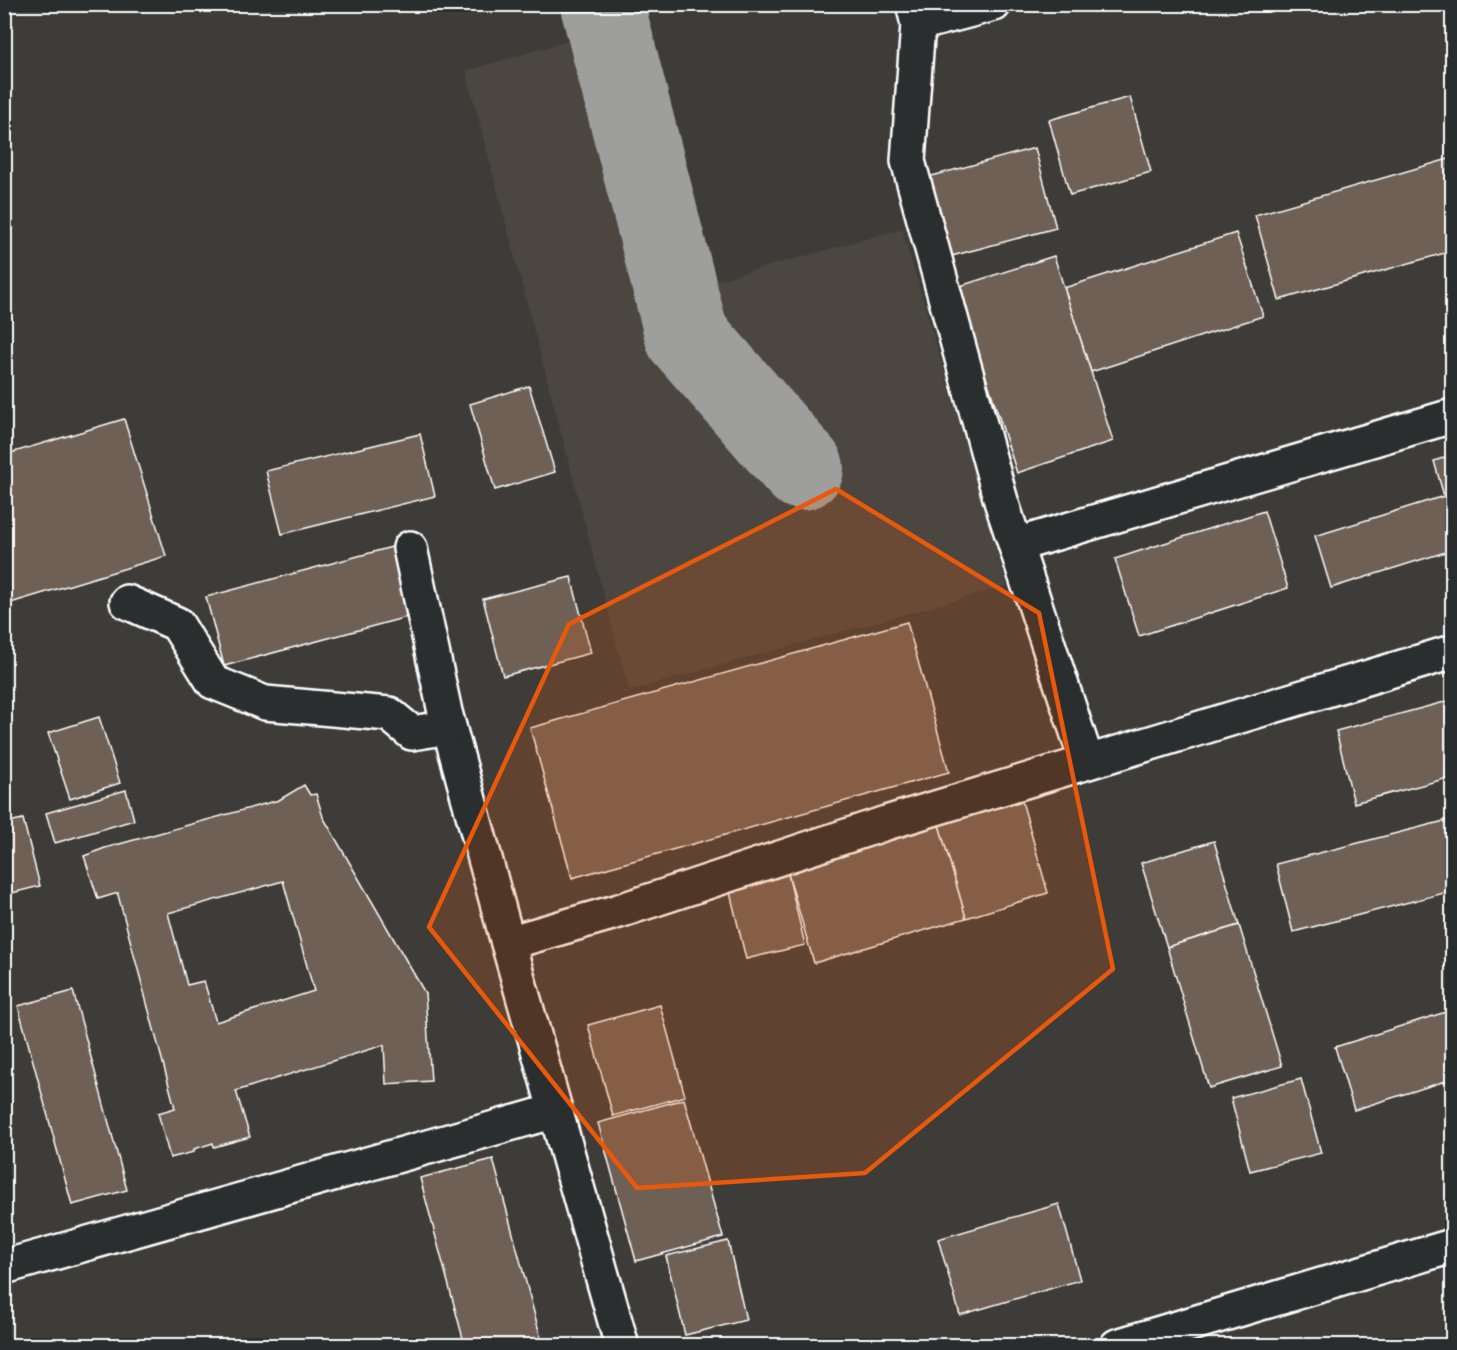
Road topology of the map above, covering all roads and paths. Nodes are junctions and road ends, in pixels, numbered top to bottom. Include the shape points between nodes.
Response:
1 (994, 4) edge
2 (915, 14) edge
3 (1452, 416) edge
4 (1016, 545) junction
5 (410, 548) dead end
6 (127, 602) dead end
7 (1452, 652) edge
8 (449, 727) junction
9 (1087, 762) junction
10 (508, 943) junction
11 (555, 1111) junction
12 (1452, 1246) edge
13 (4, 1267) edge
14 (622, 1346) edge
15 (1117, 1346) edge

1 - 2 lane
2 - 4 lane via 908,161
3 - 4 lane
4 - 9 lane
5 - 8 lane
6 - 8 lane via 177,624 213,682 265,703 389,714 412,733
7 - 9 lane
8 - 10 lane
9 - 10 lane
10 - 11 lane
11 - 13 lane
11 - 14 lane
12 - 15 lane

